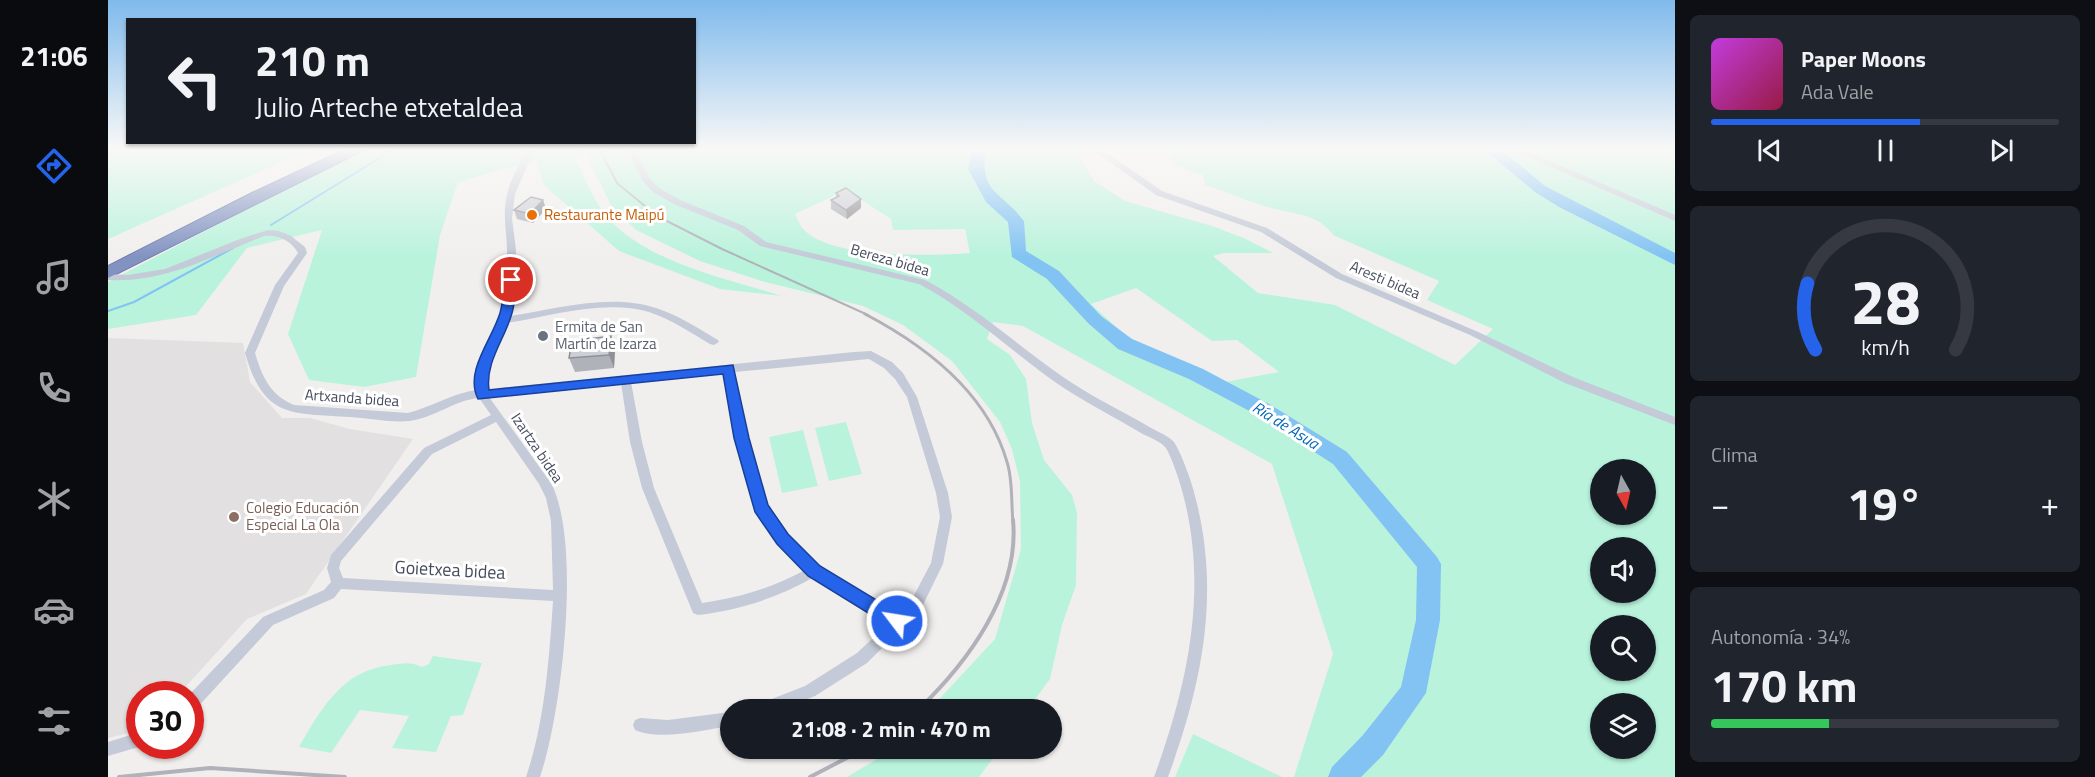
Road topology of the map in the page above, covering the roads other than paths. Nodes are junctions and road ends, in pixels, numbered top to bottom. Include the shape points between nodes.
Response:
1 (259, 184) edge
2 (283, 184) edge
3 (515, 184) edge
4 (650, 184) edge
5 (1146, 184) edge
6 (1596, 184) edge
7 (1675, 218) edge
8 (133, 254) junction
9 (108, 260) edge
10 (108, 275) edge
11 (503, 320) junction
12 (714, 342) dead end
13 (729, 369) junction
14 (625, 378) junction
15 (483, 396) junction
16 (497, 417) junction
17 (1675, 422) edge
18 (814, 571) junction
19 (338, 584) junction
20 (560, 596) junction
21 (897, 621) junction
22 (204, 690) edge
23 (788, 699) edge
24 (720, 720) edge
25 (640, 724) dead end
26 (126, 743) edge
27 (108, 749) edge
28 (533, 777) edge
29 (1161, 777) edge

1 - 8 highway
2 - 8 highway
3 - 11 street via 508,218 512,267
4 - 29 street, Bereza bidea via 677,202 741,228 763,244 922,282 945,294 1042,369 1169,444 1194,519 1202,611 1190,693
5 - 17 street, Aresti bidea via 1159,193 1264,230 1339,276
6 - 7 street
8 - 9 highway
8 - 10 highway
10 - 15 street, Artxanda bidea via 136,277 177,268 233,243 277,231 303,253 280,285 250,352 260,382 271,398 293,409 408,417 469,395
11 - 12 street via 601,306 638,306 655,310
11 - 15 street via 484,365
13 - 14 street
13 - 18 street via 741,438 760,508
13 - 21 street via 871,355 899,376 912,397 946,517 937,564 916,605
14 - 15 street
14 - 18 street via 648,488 698,609 739,605 781,590
15 - 16 street, Izartza bidea
16 - 19 street via 428,451 335,559 333,568
16 - 20 street, Izartza bidea via 553,499
18 - 21 street
19 - 20 street, Goietxea bidea
19 - 22 street via 329,594 268,621
20 - 28 street, Izartza bidea via 547,720
21 - 23 street via 862,658
24 - 25 street via 668,727
26 - 27 street

